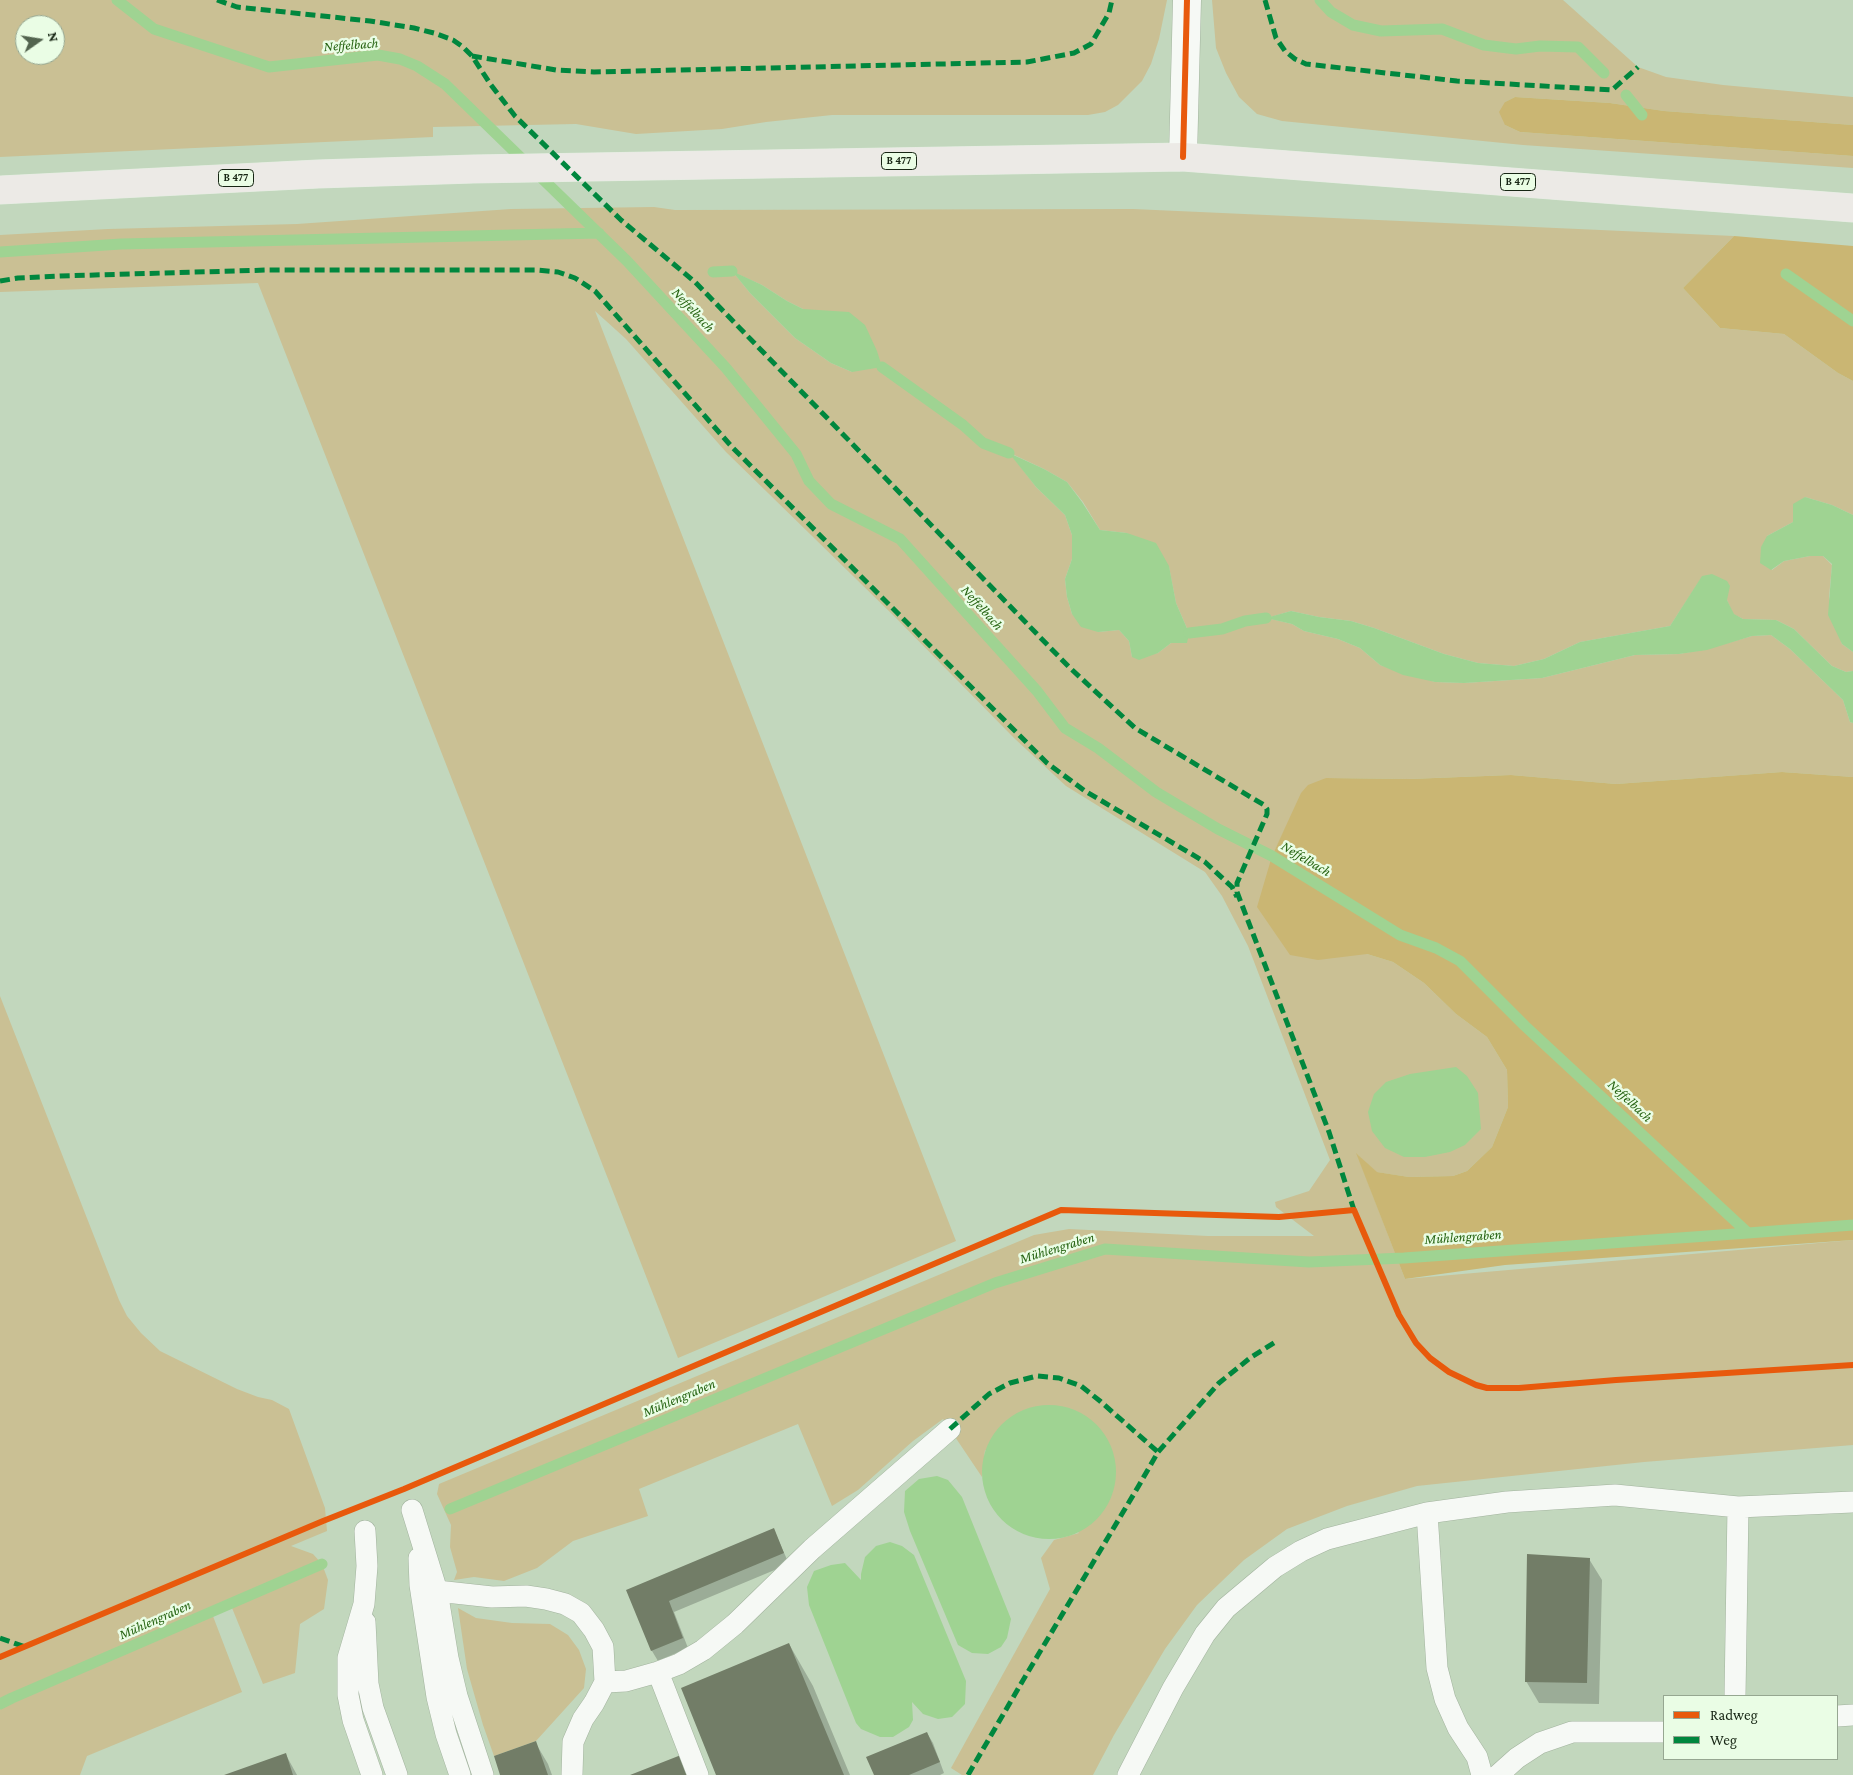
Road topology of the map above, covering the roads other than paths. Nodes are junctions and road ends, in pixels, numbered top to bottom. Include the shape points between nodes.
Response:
1 (1187, 0) edge
2 (1183, 156) junction
3 (0, 190) edge
4 (1853, 208) edge
5 (950, 1429) dead end
6 (1853, 1502) edge
7 (1738, 1507) junction
8 (412, 1510) dead end
9 (1427, 1513) junction
10 (366, 1531) dead end
11 (419, 1533) junction
12 (437, 1591) junction
13 (364, 1604) junction
14 (658, 1672) junction
15 (605, 1682) junction
16 (1735, 1695) edge
17 (1853, 1714) edge
18 (1838, 1716) edge
19 (1663, 1732) edge
20 (372, 1775) edge
21 (397, 1775) edge
22 (460, 1775) edge
23 (483, 1775) edge
24 (572, 1775) edge
25 (698, 1775) edge
26 (1128, 1775) edge
27 (1482, 1775) edge
28 (1498, 1775) edge

1 - 2 street
2 - 3 main road, B 477 via 473,169
2 - 4 main road, B 477
5 - 14 lane via 812,1549 735,1624 703,1650
6 - 7 lane
7 - 9 lane via 1615,1495 1507,1502
7 - 16 lane
8 - 11 lane
9 - 26 lane via 1327,1539 1301,1551 1275,1567 1226,1608 1205,1634 1177,1681
9 - 27 lane via 1436,1668 1445,1699 1458,1728 1477,1757
10 - 13 lane
11 - 12 lane
11 - 22 lane via 420,1585 432,1671
12 - 15 lane via 492,1597 526,1596 565,1604 581,1613 603,1647
12 - 23 lane via 457,1696
13 - 20 lane via 348,1658 348,1696
13 - 21 lane via 368,1684 373,1708
14 - 15 lane via 626,1681
14 - 25 lane
15 - 24 lane via 573,1742
17 - 18 lane
19 - 28 lane via 1572,1732 1540,1743

